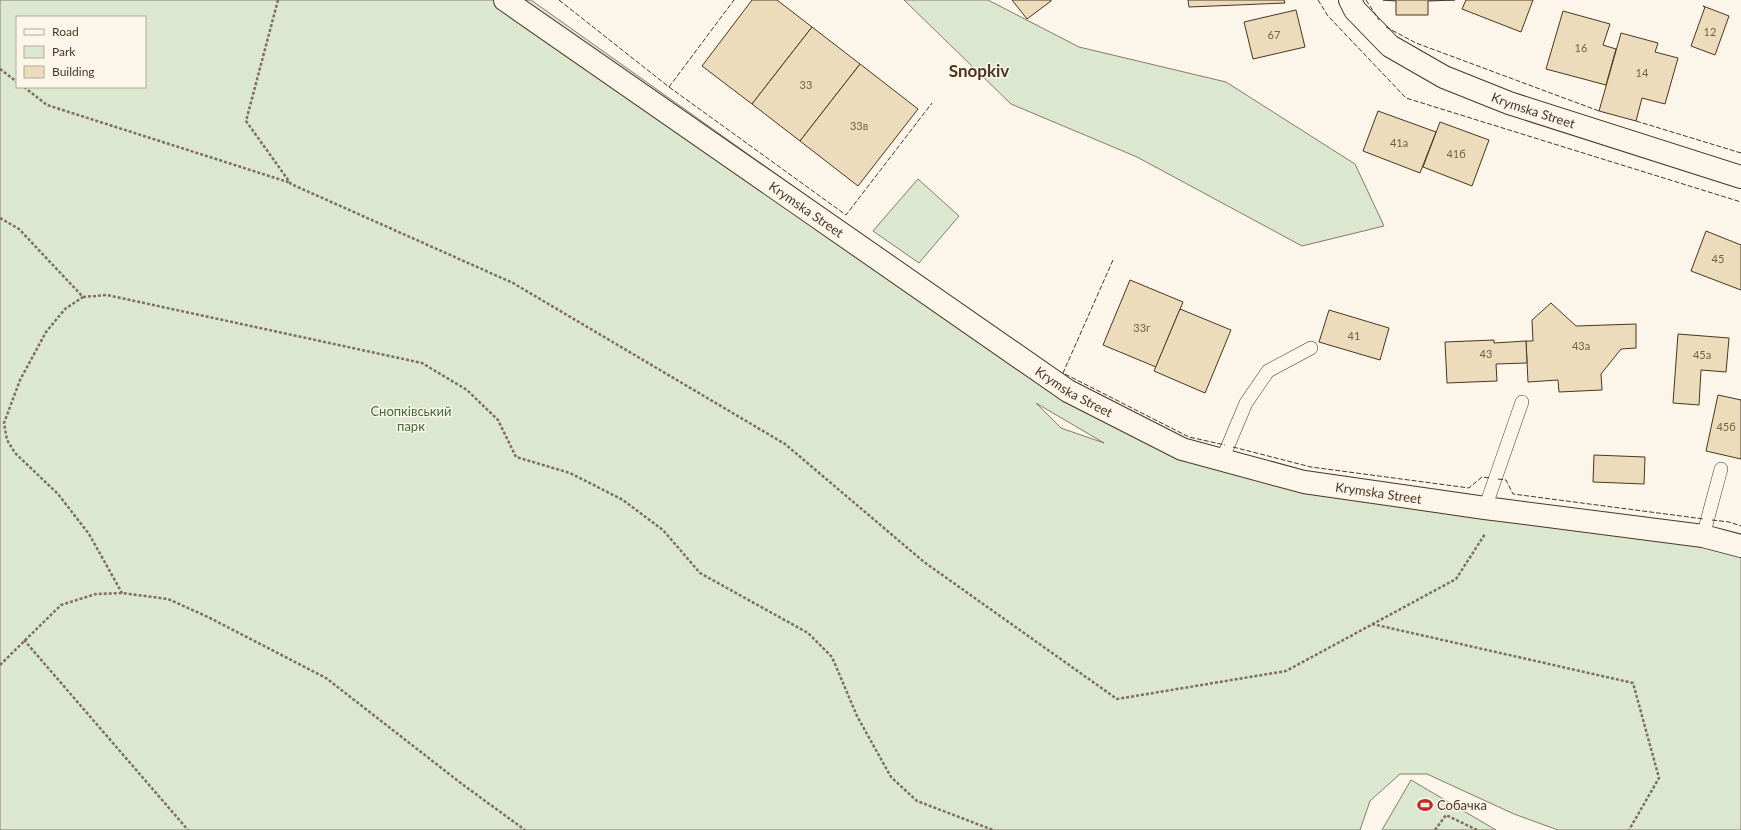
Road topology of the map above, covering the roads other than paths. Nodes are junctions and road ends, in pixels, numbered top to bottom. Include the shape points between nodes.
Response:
1 (505, 0) edge
2 (1350, 0) edge
3 (1741, 177) edge
4 (1311, 348) dead end
5 (1522, 402) dead end
6 (1222, 460) junction
7 (1721, 469) dead end
8 (1493, 509) junction
9 (1703, 536) junction
10 (1741, 546) edge

1 - 6 street, Krymska Street via 1068,391 1182,449
2 - 3 street, Krymska Street via 1355,10 1390,46 1444,77 1509,103
4 - 6 lane via 1268,371 1246,403
5 - 8 lane
6 - 8 street, Krymska Street via 1304,482
7 - 9 lane
8 - 9 street, Krymska Street
9 - 10 street, Krymska Street

